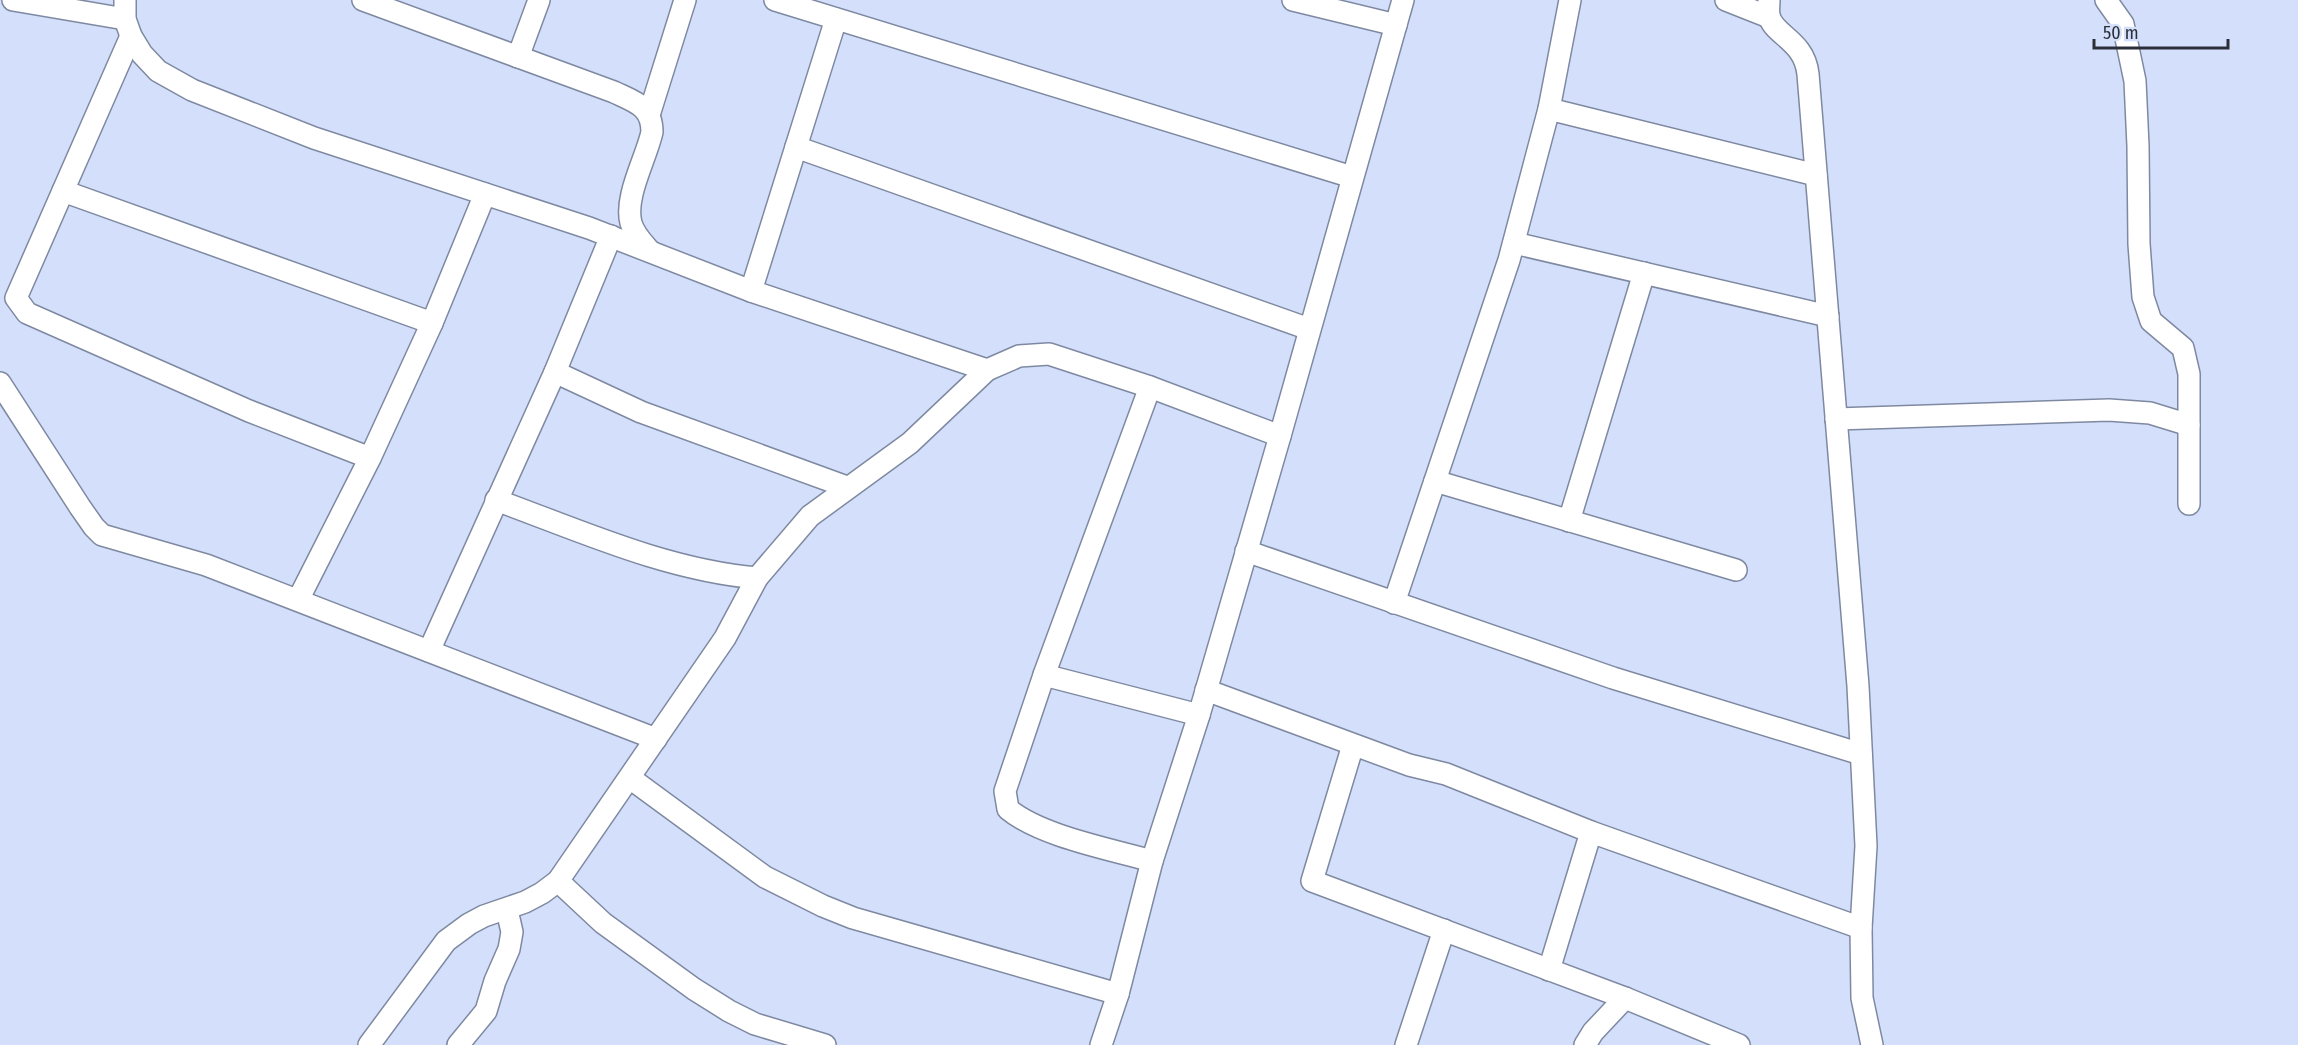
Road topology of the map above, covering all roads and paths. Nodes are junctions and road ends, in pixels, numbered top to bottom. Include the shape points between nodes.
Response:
1 (13, 0) edge
2 (363, 0) edge
3 (539, 0) edge
4 (685, 0) edge
5 (775, 0) edge
6 (1293, 0) edge
7 (1403, 0) edge
8 (1570, 0) edge
9 (1726, 0) edge
10 (2106, 0) edge
11 (1769, 8) edge
12 (127, 18) edge
13 (836, 19) junction
14 (1396, 26) junction
15 (518, 57) junction
16 (1549, 109) junction
17 (650, 115) junction
18 (796, 147) junction
19 (1816, 175) junction
20 (1352, 177) junction
21 (63, 191) junction
22 (485, 194) junction
23 (611, 236) junction
24 (1514, 243) junction
25 (650, 252) junction
26 (1644, 273) junction
27 (751, 291) junction
28 (1828, 316) junction
29 (432, 323) junction
30 (1309, 329) junction
31 (987, 370) junction
32 (555, 372) junction
33 (0, 383) edge
34 (1150, 387) junction
35 (1836, 419) junction
36 (2189, 425) junction
37 (1280, 436) junction
38 (370, 458) junction
39 (1435, 481) junction
40 (847, 487) junction
41 (496, 500) junction
42 (2189, 504) dead end
43 (1569, 521) junction
44 (1246, 551) junction
45 (1736, 570) dead end
46 (757, 578) junction
47 (298, 600) junction
48 (1394, 603) junction
49 (429, 651) junction
50 (1044, 675) junction
51 (1206, 690) junction
52 (1199, 715) junction
53 (656, 739) junction
54 (1353, 745) junction
55 (1861, 754) junction
56 (630, 778) junction
57 (1591, 832) junction
58 (1152, 861) junction
59 (558, 881) junction
60 (507, 910) junction
61 (1861, 928) junction
62 (1444, 930) junction
63 (1549, 970) junction
64 (1118, 994) junction
65 (1625, 998) junction
66 (772, 1037) edge
67 (369, 1045) edge
68 (458, 1045) edge
69 (825, 1045) edge
70 (1101, 1045) edge
71 (1406, 1045) edge
72 (1585, 1045) edge
73 (1739, 1045) edge
74 (1872, 1045) edge

1 - 12 street
2 - 15 street
3 - 15 street
4 - 17 street
5 - 13 street
6 - 14 street
7 - 14 street
8 - 16 street
9 - 11 street
10 - 36 street via 2123,24 2135,81 2143,297 2151,321 2183,348 2189,374
11 - 19 street via 1775,27 1797,46 1805,59
12 - 21 street
12 - 22 street via 142,54 158,71 192,90 314,138
13 - 18 street
13 - 20 street
14 - 20 street
15 - 17 street via 614,93
16 - 19 street
16 - 24 street
17 - 25 street via 650,144 630,214 634,231
18 - 27 street
18 - 30 street
19 - 28 street
20 - 30 street
21 - 29 street
21 - 38 street via 16,297 27,313 249,411
22 - 23 street
22 - 29 street
23 - 25 street
23 - 32 street
24 - 26 street
24 - 39 street
25 - 27 street
26 - 28 street
26 - 43 street
27 - 31 street
28 - 35 street
29 - 38 street
30 - 37 street
31 - 34 street via 1019,356 1049,354
31 - 40 street via 910,443
32 - 40 street via 642,412
32 - 41 street
33 - 47 street via 102,535 206,565
34 - 37 street
34 - 50 street
35 - 36 street via 2109,410 2150,413
35 - 55 street
36 - 42 street
37 - 44 street
38 - 47 street
39 - 43 street
39 - 48 street
40 - 46 street via 810,516
41 - 46 street via 687,567
41 - 49 street
43 - 45 street
44 - 48 street
44 - 51 street
46 - 53 street via 725,638
47 - 49 street
48 - 55 street via 1613,678
49 - 53 street
50 - 52 street
50 - 58 street via 1005,791 1008,809 1039,828
51 - 52 street
51 - 54 street
52 - 58 street
53 - 56 street
54 - 57 street via 1446,774
54 - 62 street via 1312,881
55 - 61 street via 1866,846
56 - 59 street
56 - 64 street via 765,877 823,906
57 - 61 street
57 - 63 street
58 - 64 street
59 - 60 street
59 - 66 street via 603,923 694,989
60 - 67 street via 484,916 446,941
60 - 68 street via 512,932 509,949 486,1011
61 - 74 street via 1862,998
62 - 63 street
62 - 71 street
63 - 65 street
64 - 70 street
65 - 72 street
65 - 73 street
66 - 69 street

